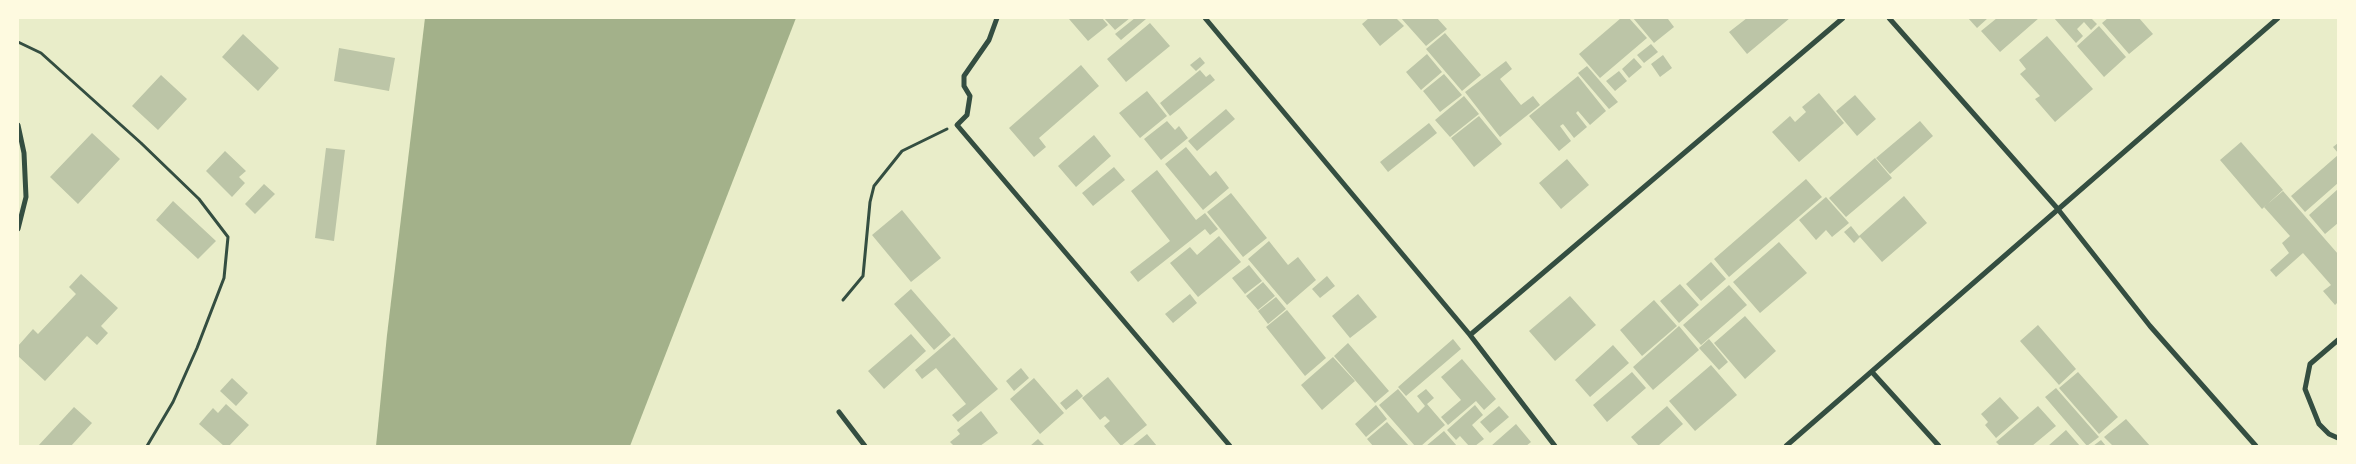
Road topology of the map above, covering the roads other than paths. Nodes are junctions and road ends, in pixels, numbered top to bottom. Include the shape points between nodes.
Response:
1 (997, 18) edge
2 (1206, 18) edge
3 (1843, 18) edge
4 (1889, 18) edge
5 (2278, 18) edge
6 (18, 125) edge
7 (2057, 208) junction
8 (18, 229) edge
9 (1470, 335) junction
10 (2338, 340) edge
11 (1872, 372) junction
12 (839, 412) dead end
13 (2338, 438) edge
14 (865, 446) edge
15 (1230, 446) edge
16 (1555, 446) edge
17 (1786, 446) edge
18 (1939, 446) edge
19 (2256, 446) edge

1 - 15 street via 989,40 964,76 964,86 970,96 967,115 957,125
2 - 9 street
3 - 9 street
4 - 7 street
5 - 7 street
6 - 8 street via 24,153 26,197
7 - 11 street
7 - 19 street via 2150,326
9 - 16 street
10 - 13 street via 2310,364 2305,389 2319,424
11 - 17 street
11 - 18 street
12 - 14 street

